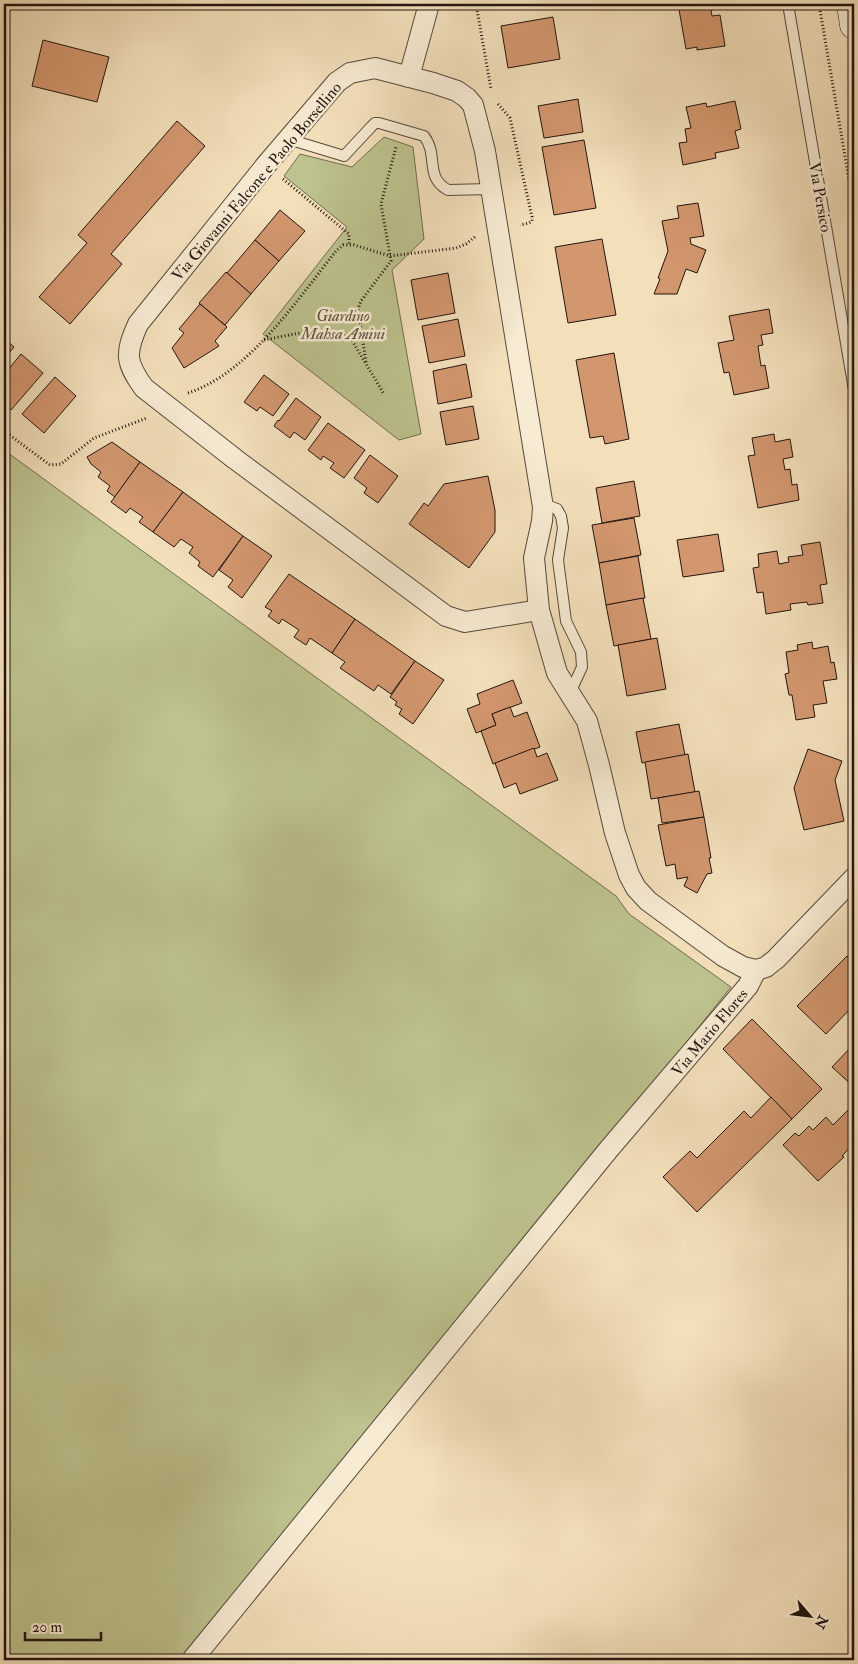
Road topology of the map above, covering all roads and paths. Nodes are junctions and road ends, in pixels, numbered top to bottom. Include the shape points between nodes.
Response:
1 (429, 4) edge
2 (476, 4) edge
3 (788, 4) edge
4 (818, 4) edge
5 (851, 4) edge
6 (854, 25) edge
7 (409, 77) junction
8 (401, 129) junction
9 (288, 139) junction
10 (266, 165) junction
11 (490, 189) junction
12 (854, 209) edge
13 (497, 229) junction
14 (348, 245) junction
15 (390, 256) junction
16 (264, 340) junction
17 (366, 362) junction
18 (854, 390) edge
19 (384, 394) dead end
20 (173, 410) junction
21 (4, 431) edge
22 (542, 502) junction
23 (539, 610) junction
24 (570, 694) junction
25 (854, 878) edge
26 (756, 970) junction
27 (192, 1660) edge

1 - 7 street
2 - 13 path via 491,89 510,118 532,216 530,223
3 - 18 lane, Via Persico
4 - 12 path
5 - 6 street
7 - 9 street, Via Giovanni Falcone e Paolo Borsellino via 375,68 350,73 336,82
7 - 11 street, Via Giovanni Falcone e Paolo Borsellino via 457,91 473,105 485,151
8 - 9 lane via 375,123 344,156
8 - 11 lane via 424,136 428,141 439,185 448,190
8 - 15 path via 381,204
9 - 10 street, Via Giovanni Falcone e Paolo Borsellino
10 - 14 path via 349,234
10 - 20 street, Via Giovanni Falcone e Paolo Borsellino via 138,324 131,340 128,358 134,375 144,388
11 - 13 street, Via Giovanni Falcone e Paolo Borsellino
13 - 15 path via 481,232 456,248
13 - 22 street, Via Giovanni Falcone e Paolo Borsellino
14 - 15 path
14 - 16 path via 336,251
15 - 17 path via 391,261 358,309
16 - 17 path via 306,332 338,333 351,338
16 - 20 path via 217,380 186,394
17 - 19 path
20 - 21 path via 161,425 150,418 94,438 61,464 50,465
20 - 23 street, Via Giovanni Falcone e Paolo Borsellino via 446,616 466,622
22 - 23 street, Via Giovanni Falcone e Paolo Borsellino via 542,521 534,558
22 - 24 lane via 557,509 563,528 558,560 566,621 580,652 582,667
23 - 24 street, Via Giovanni Falcone e Paolo Borsellino via 557,673
24 - 26 street, Via Giovanni Falcone e Paolo Borsellino via 587,721 615,833 636,888 648,901 723,956 743,968
25 - 26 street, Via Mario Flores via 776,959
26 - 27 street, Via Mario Flores via 748,986 609,1148

